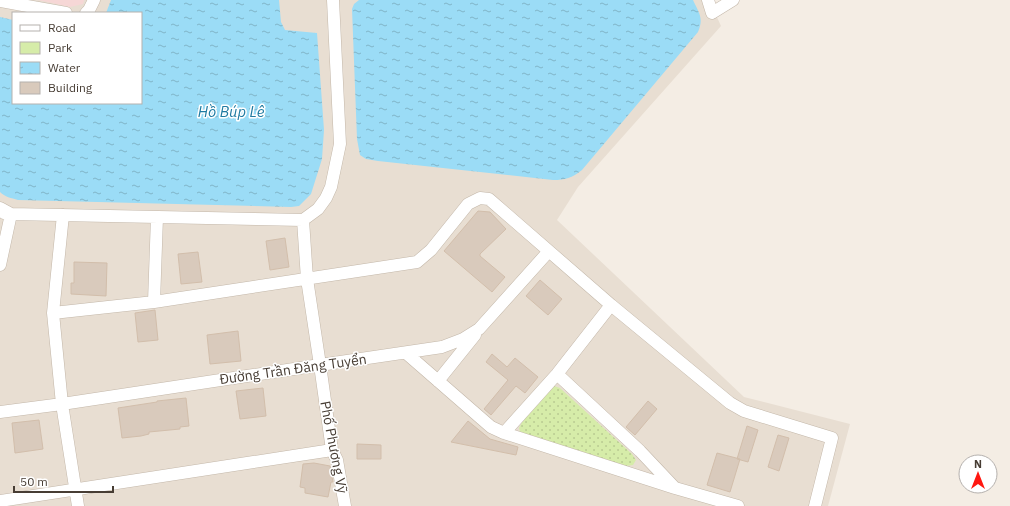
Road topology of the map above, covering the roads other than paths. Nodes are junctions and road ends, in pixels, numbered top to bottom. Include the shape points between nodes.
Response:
1 (94, 0) edge
2 (333, 0) edge
3 (708, 0) edge
4 (733, 0) edge
5 (0, 1) edge
6 (60, 12) edge
7 (87, 12) edge
8 (4, 212) edge
9 (63, 215) junction
10 (156, 217) junction
11 (302, 220) junction
12 (549, 251) junction
13 (0, 265) edge
14 (307, 279) junction
15 (154, 302) junction
16 (612, 305) junction
17 (53, 313) junction
18 (479, 329) junction
19 (406, 353) junction
20 (320, 364) junction
21 (557, 374) junction
22 (438, 381) junction
23 (62, 404) junction
24 (0, 412) edge
25 (504, 433) junction
26 (332, 450) junction
27 (675, 488) junction
28 (76, 490) junction
29 (0, 501) edge
30 (78, 506) edge
31 (345, 506) edge
32 (738, 506) edge
33 (815, 506) edge

1 - 7 street
2 - 11 street via 340,144 331,187 326,198 318,209
3 - 4 street via 712,13
5 - 6 street
8 - 9 street
8 - 13 street
9 - 10 street
9 - 17 street
10 - 11 street
10 - 15 street
11 - 14 street, Phố Phương Vỹ
12 - 14 street via 495,203 480,198 468,204 431,250 417,262
12 - 16 street
12 - 18 street, Đường Trần Đăng Tuyển
14 - 15 street
14 - 20 street, Phố Phương Vỹ
15 - 17 street
16 - 21 street
16 - 33 street via 730,403 744,411 832,438
17 - 23 street
18 - 19 street, Đường Trần Đăng Tuyển via 442,347
18 - 22 street
19 - 20 street, Đường Trần Đăng Tuyển
19 - 22 street
20 - 23 street, Đường Trần Đăng Tuyển
20 - 26 street, Phố Phương Vỹ
21 - 25 street
21 - 27 street via 640,451
22 - 25 street via 491,428
23 - 24 street, Đường Trần Đăng Tuyển
23 - 28 street
25 - 27 street
26 - 28 street
26 - 31 street, Phố Phương Vỹ via 337,460
27 - 32 street
28 - 29 street
28 - 30 street

